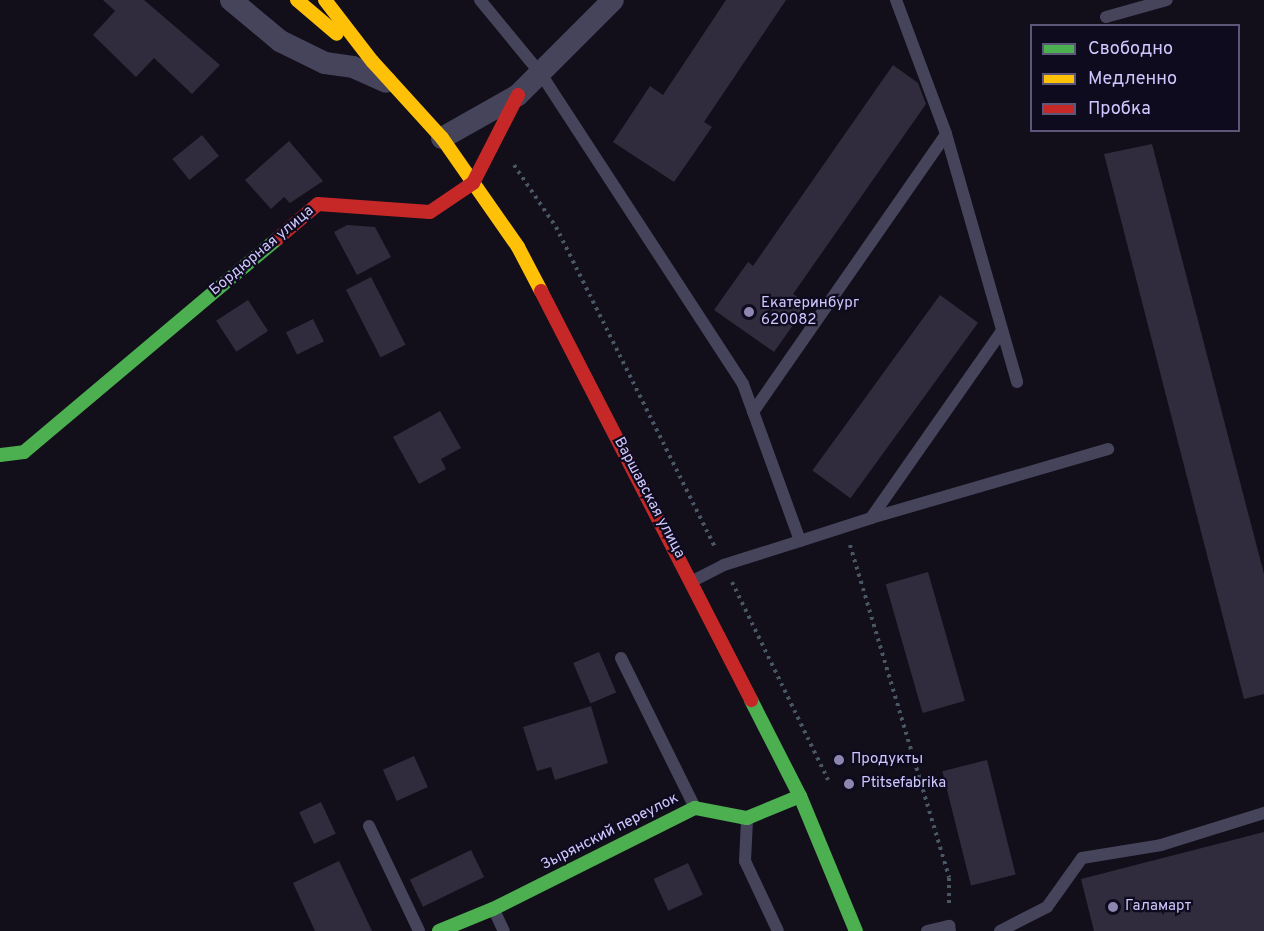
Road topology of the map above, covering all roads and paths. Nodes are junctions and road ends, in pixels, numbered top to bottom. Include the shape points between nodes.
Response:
1 (231, 0) edge
2 (297, 0) edge
3 (325, 0) edge
4 (480, 0) edge
5 (613, 0) edge
6 (896, 0) edge
7 (1167, 0) edge
8 (1106, 17) dead end
9 (372, 61) junction
10 (541, 74) junction
11 (400, 90) junction
12 (518, 95) junction
13 (946, 134) junction
14 (495, 137) junction
15 (442, 138) junction
16 (473, 183) junction
17 (1001, 332) junction
18 (1017, 382) dead end
19 (753, 412) junction
20 (1108, 449) dead end
21 (0, 456) edge
22 (871, 518) junction
23 (845, 527) junction
24 (800, 541) junction
25 (724, 565) junction
26 (692, 581) junction
27 (621, 658) dead end
28 (829, 783) dead end
29 (800, 795) junction
30 (695, 808) junction
31 (1264, 813) edge
32 (747, 818) junction
33 (369, 826) dead end
34 (493, 909) junction
35 (949, 928) edge
36 (418, 931) edge
37 (439, 931) edge
38 (504, 931) edge
39 (778, 931) edge
40 (856, 931) edge
41 (927, 931) edge
42 (1000, 931) edge

1 - 11 street, Варшавская улица via 280,41 325,63 377,76
2 - 9 main road, Варшавская улица
3 - 9 main road, Варшавская улица
4 - 10 lane
5 - 10 street
6 - 13 lane
7 - 8 lane
9 - 11 main road, Варшавская улица
10 - 12 street
10 - 19 lane via 743,384
11 - 15 main road, Варшавская улица
12 - 14 main road
12 - 15 street
13 - 17 lane
13 - 19 lane
14 - 16 main road
14 - 25 path via 556,227
15 - 16 main road, Варшавская улица
16 - 21 main road, Бордюрная улица via 430,212 318,204 24,452
16 - 26 main road, Варшавская улица via 518,247
17 - 18 lane
17 - 22 lane
19 - 24 lane
20 - 22 lane
22 - 23 lane
23 - 24 lane
23 - 35 path via 949,878
24 - 25 lane
25 - 26 lane
25 - 28 path
26 - 29 main road, Варшавская улица
27 - 30 lane
29 - 32 main road
29 - 40 main road, Варшавская улица
30 - 32 main road, Зырянский переулок
30 - 34 main road, Зырянский переулок
31 - 42 lane via 1161,845 1082,858 1047,907
32 - 39 lane via 745,861
33 - 36 lane
34 - 37 main road, Зырянский переулок
34 - 38 lane
35 - 41 lane

